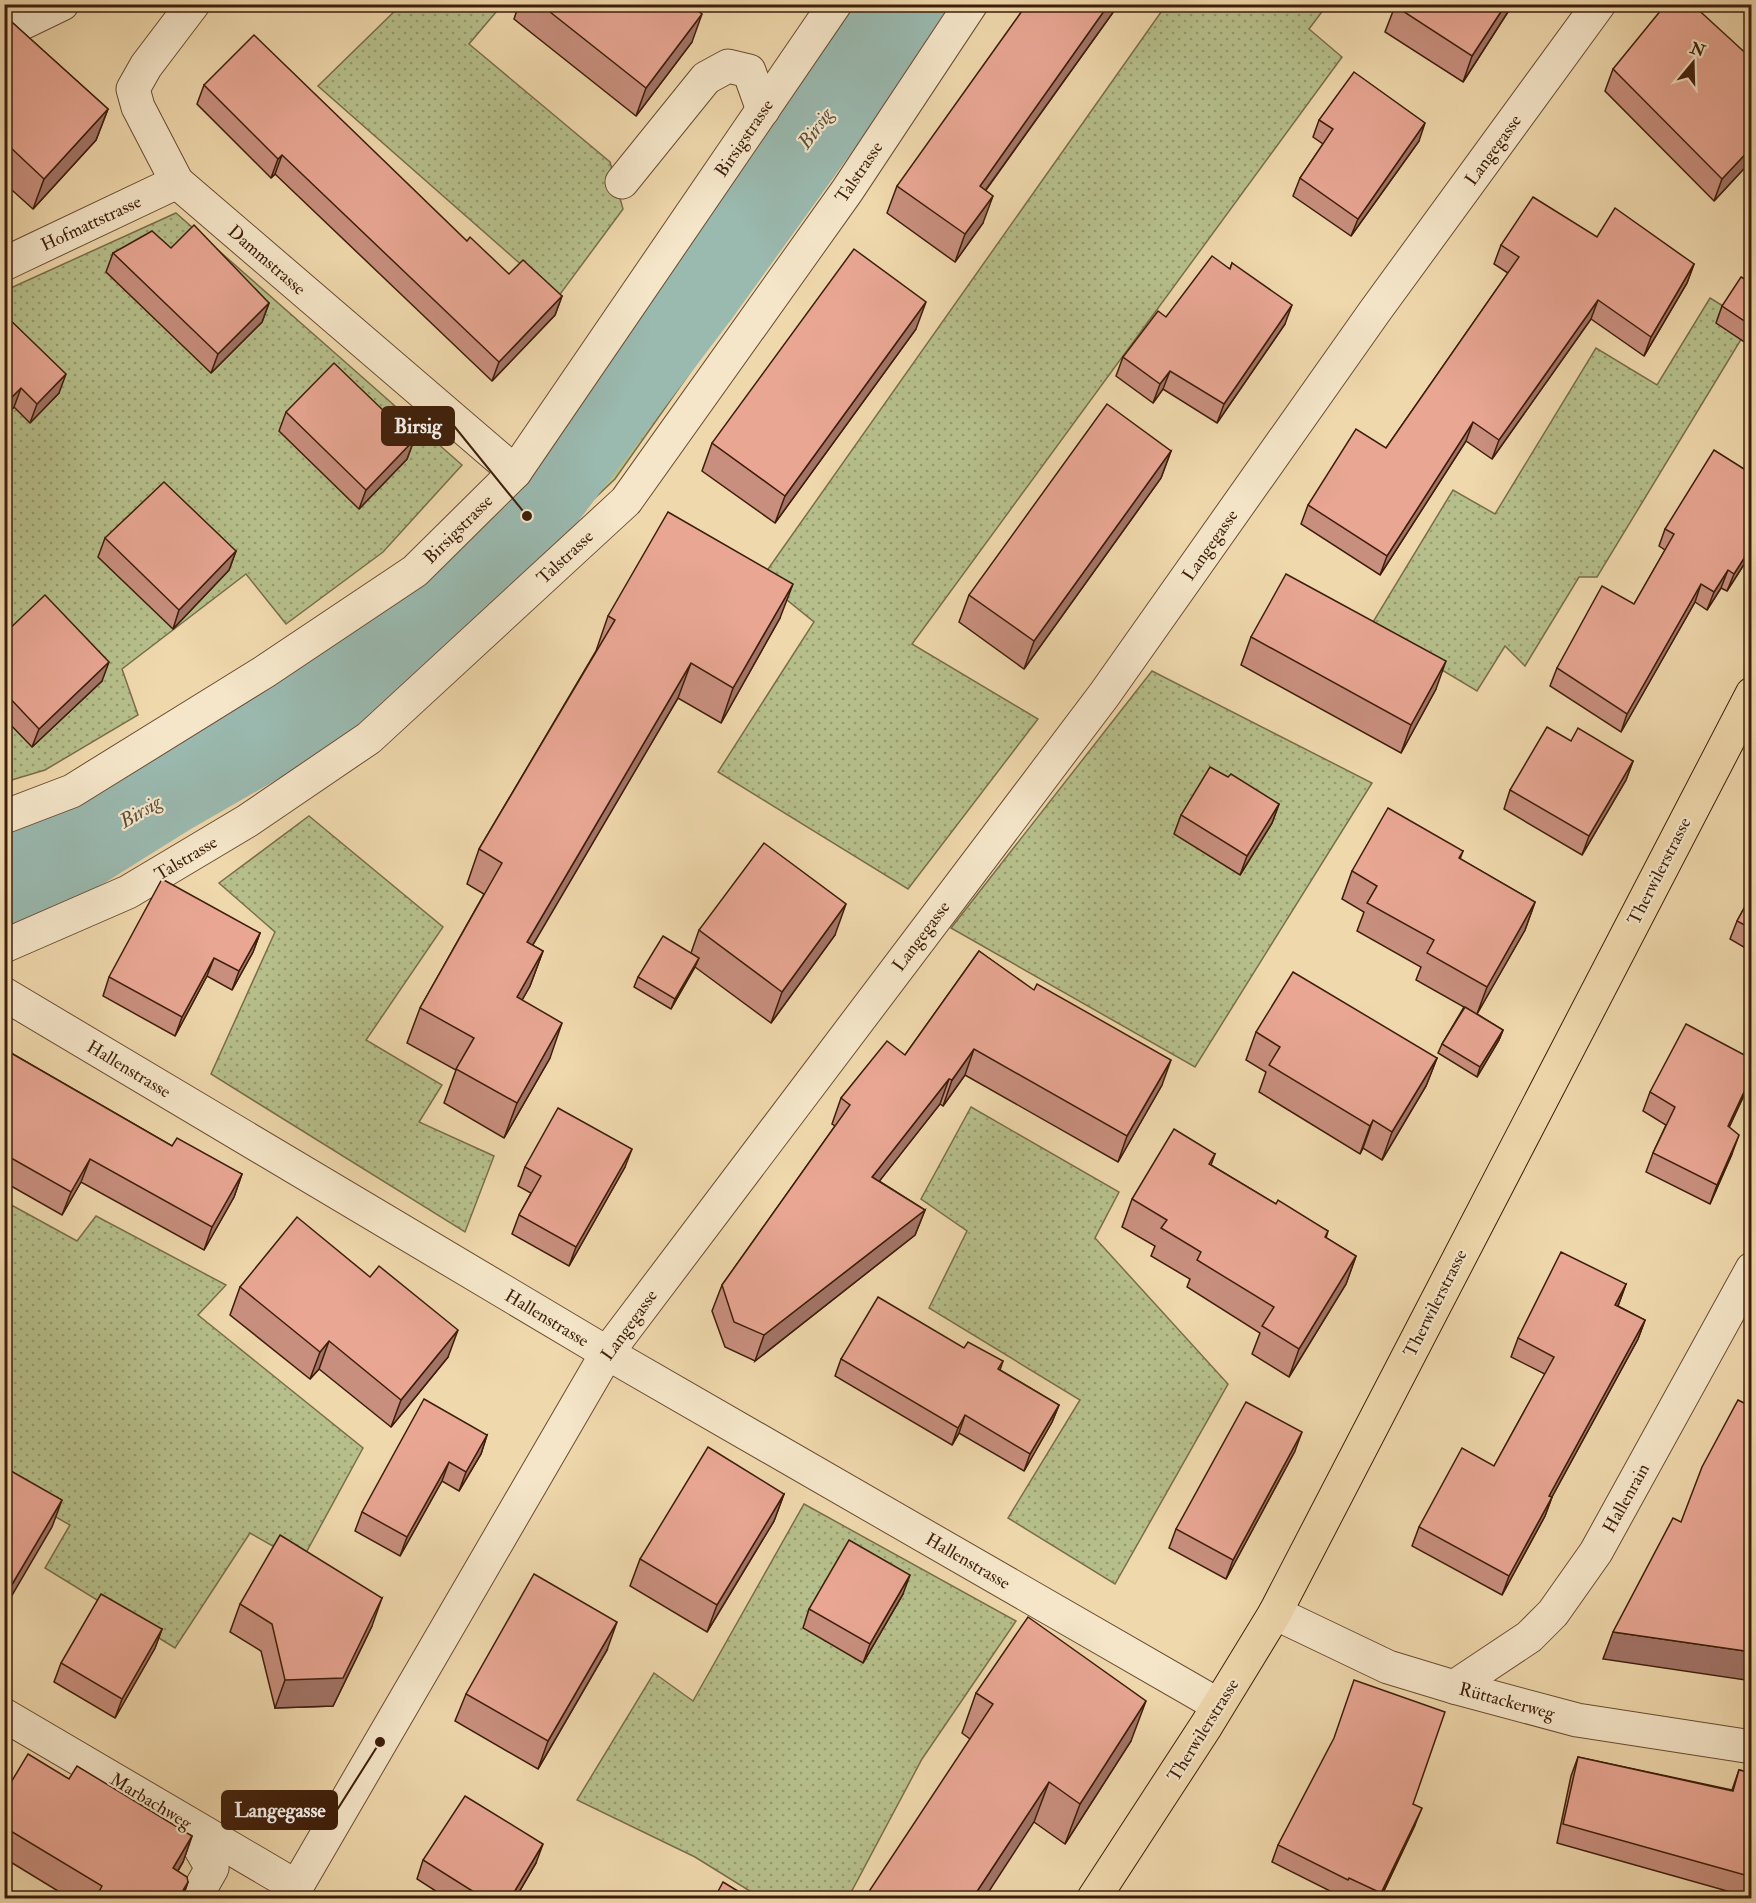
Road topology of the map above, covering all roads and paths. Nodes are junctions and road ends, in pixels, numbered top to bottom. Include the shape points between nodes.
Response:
1 (62, 4) edge
2 (193, 4) edge
3 (835, 4) edge
4 (971, 4) edge
5 (1599, 4) edge
6 (4, 32) edge
7 (763, 110) junction
8 (177, 182) junction
9 (622, 182) dead end
10 (4, 264) edge
11 (515, 472) junction
12 (1752, 694) edge
13 (4, 817) edge
14 (4, 946) edge
15 (4, 994) edge
16 (1752, 1269) edge
17 (607, 1353) junction
18 (1275, 1613) junction
19 (1454, 1687) junction
20 (1218, 1705) junction
21 (4, 1715) edge
22 (1752, 1747) edge
23 (185, 1822) junction
24 (294, 1893) edge
25 (195, 1899) edge
26 (1094, 1899) edge

1 - 6 street
2 - 8 street, Dammstrasse via 133,89 138,107
3 - 7 street, Birsigstrasse
4 - 14 street, Talstrasse via 847,191 626,501 369,738 247,822 128,892
5 - 17 street, Langegasse via 1368,321 1104,695
7 - 9 street via 749,71 728,66 706,78
7 - 11 street, Birsigstrasse
8 - 10 street, Hofmattstrasse
8 - 11 street, Dammstrasse
11 - 13 street, Birsigstrasse via 415,571 264,672 72,791
12 - 18 main road, Therwilerstrasse
15 - 17 street, Hallenstrasse
16 - 19 street, Hallenrain via 1596,1552 1566,1596 1529,1637
17 - 20 street, Hallenstrasse
17 - 24 street, Langegasse
18 - 19 street, Rüttackerweg via 1388,1667
18 - 20 main road, Therwilerstrasse
19 - 22 street, Rüttackerweg via 1577,1720
20 - 26 main road, Therwilerstrasse
21 - 23 street, Marbachweg
23 - 24 street, Marbachweg
23 - 25 street via 212,1869

